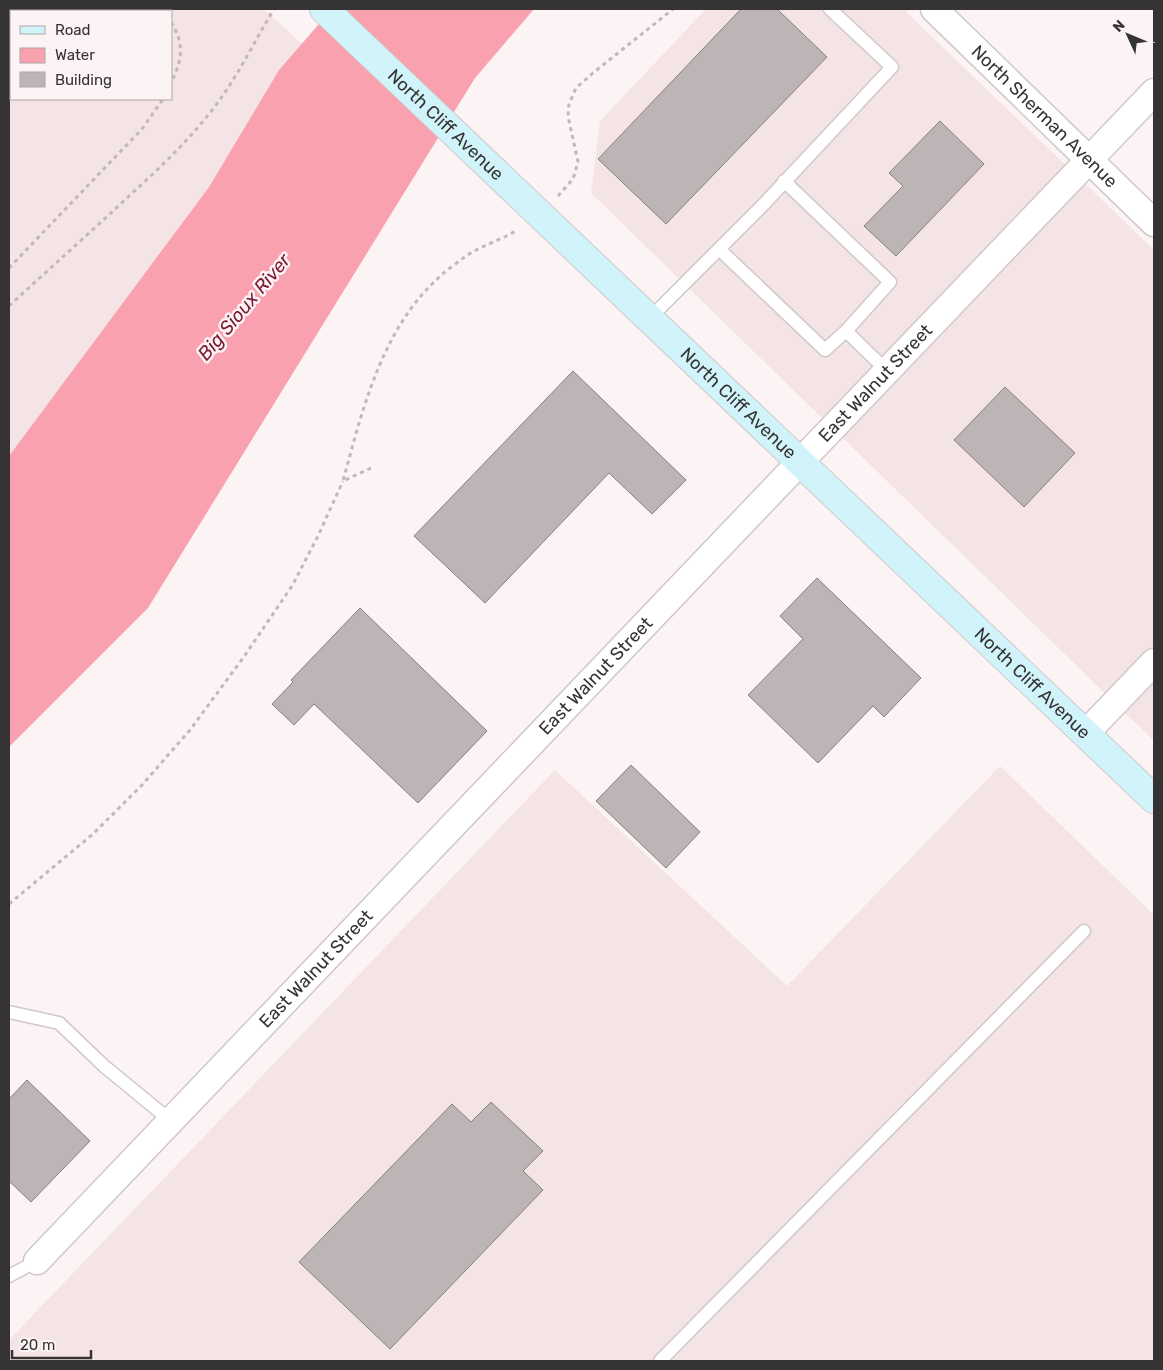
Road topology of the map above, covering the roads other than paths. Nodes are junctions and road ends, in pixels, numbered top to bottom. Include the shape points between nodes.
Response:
1 (324, 9) edge
2 (830, 9) edge
3 (934, 9) edge
4 (1154, 92) edge
5 (1090, 159) junction
6 (784, 181) junction
7 (1154, 223) edge
8 (719, 249) junction
9 (649, 319) junction
10 (846, 331) junction
11 (887, 371) junction
12 (800, 462) junction
13 (1154, 662) edge
14 (1086, 733) junction
15 (1154, 799) edge
16 (1084, 931) dead end
17 (9, 1012) edge
18 (170, 1121) junction
19 (37, 1261) joint
20 (9, 1276) edge
21 (660, 1361) edge

1 - 9 main road, North Cliff Avenue
2 - 6 lane via 892,67
3 - 5 street, North Sherman Avenue
4 - 5 street, East Walnut Street
5 - 7 street, North Sherman Avenue
5 - 11 street, East Walnut Street
6 - 8 lane
6 - 10 lane via 890,282
8 - 9 lane
8 - 10 lane via 825,350
9 - 12 main road, North Cliff Avenue
10 - 11 lane
11 - 12 street, East Walnut Street
12 - 14 main road, North Cliff Avenue
12 - 18 street, East Walnut Street
13 - 14 street
14 - 15 main road, North Cliff Avenue
16 - 21 lane
17 - 18 lane via 59,1023
18 - 19 street, East Walnut Street
19 - 20 lane

